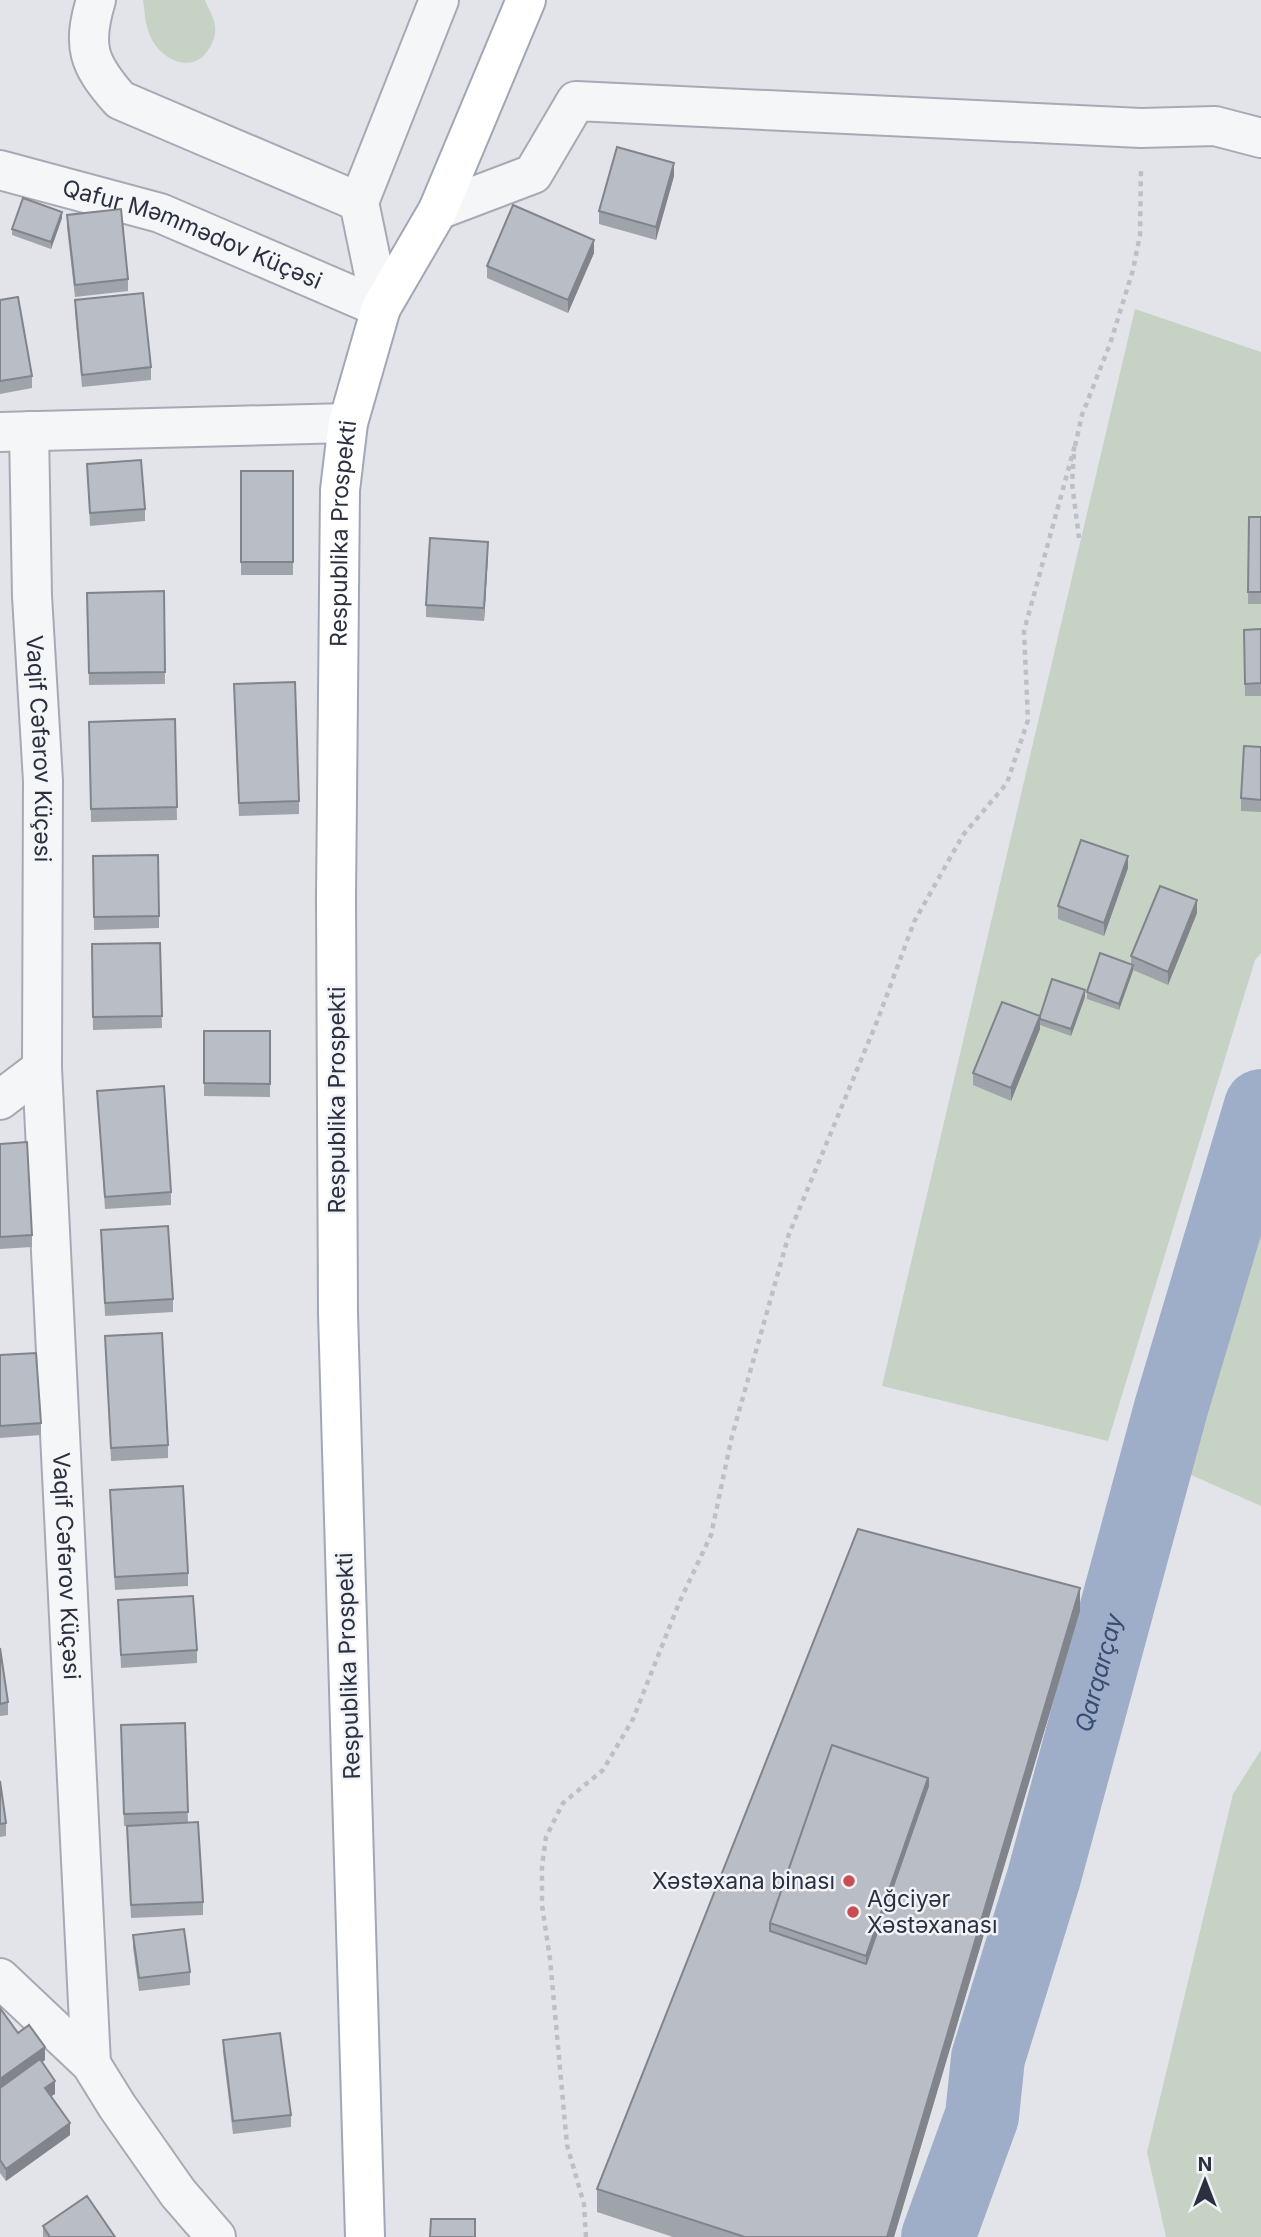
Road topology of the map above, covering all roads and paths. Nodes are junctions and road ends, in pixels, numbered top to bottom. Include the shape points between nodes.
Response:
1 (96, 0) edge
2 (439, 0) edge
3 (526, 0) edge
4 (1141, 128) junction
5 (1261, 138) edge
6 (0, 170) edge
7 (359, 202) junction
8 (439, 210) junction
9 (381, 308) junction
10 (348, 423) junction
11 (14, 432) edge
12 (1075, 444) junction
13 (1079, 538) dead end
14 (42, 1068) junction
15 (0, 1100) edge
16 (0, 1978) edge
17 (91, 2064) junction
18 (216, 2237) edge
19 (365, 2237) edge
20 (586, 2237) edge

1 - 7 street via 88,47 100,77 120,100
2 - 7 street
3 - 8 main road, Respublika Prospekti
4 - 5 street via 1215,126
4 - 8 street via 576,101 533,174
4 - 12 path via 1138,247
6 - 9 street, Qafur Məmmədov Küçəsi via 160,213
7 - 9 street
8 - 9 main road, Respublika Prospekti
9 - 10 main road, Respublika Prospekti
10 - 11 street
10 - 19 main road, Respublika Prospekti via 340,490 338,1312
11 - 14 street, Vaqif Cəfərov Küçəsi via 32,596 43,781
12 - 13 path via 1072,483
12 - 20 path via 1024,631 1028,720 1007,783 963,835 914,922 789,1234 732,1436 711,1535 633,1719 603,1770 563,1803 546,1837 542,1905 567,2145 584,2204
14 - 15 street
14 - 17 street, Vaqif Cəfərov Küçəsi
16 - 17 street, Vaqif Cəfərov Küçəsi
17 - 18 street, Vaqif Cəfərov Küçəsi via 178,2193

